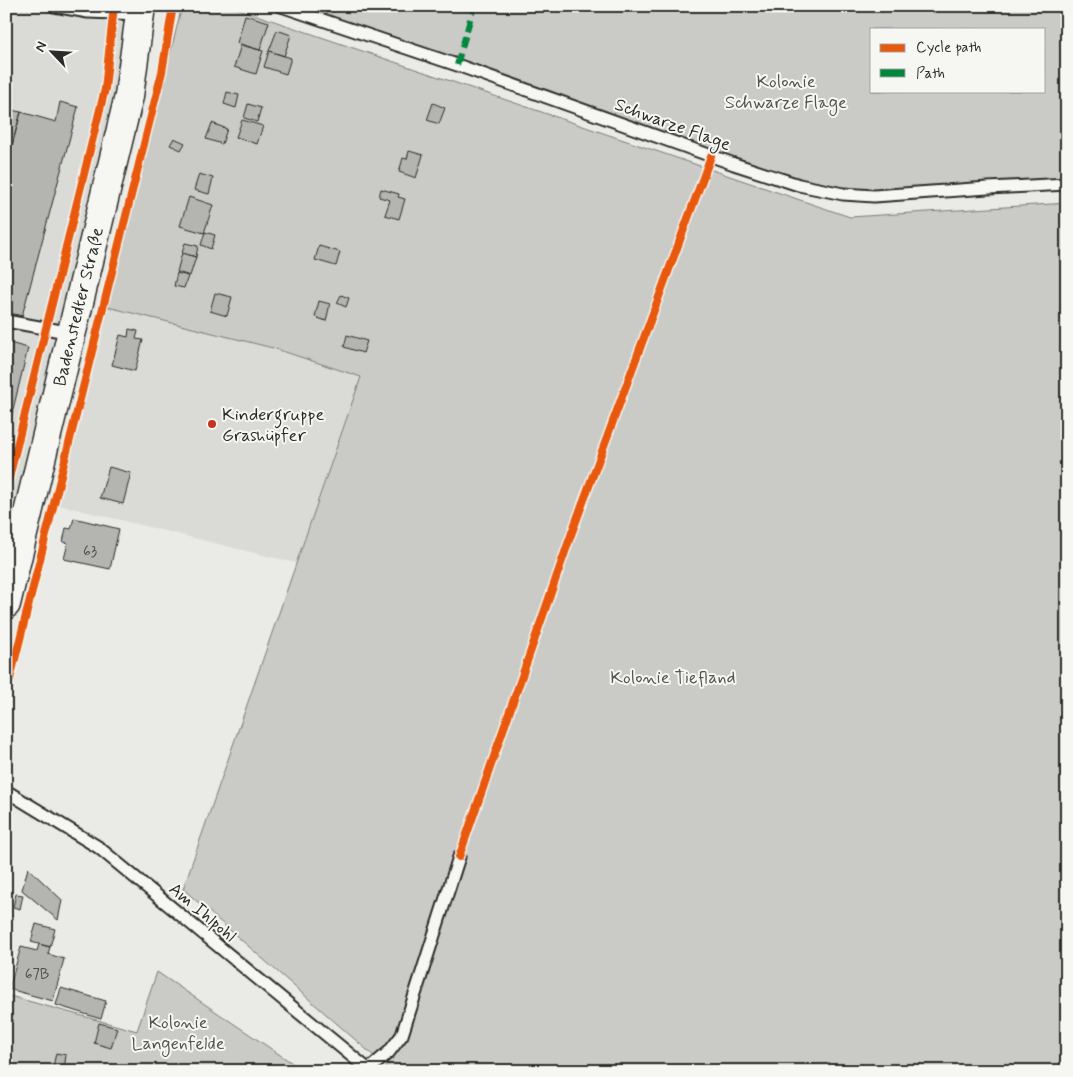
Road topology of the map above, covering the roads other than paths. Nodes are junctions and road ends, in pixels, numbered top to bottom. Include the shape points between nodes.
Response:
1 (54, 6) edge
2 (281, 6) edge
3 (141, 10) edge
4 (1067, 184) edge
5 (6, 321) edge
6 (72, 333) junction
7 (6, 604) edge
8 (6, 791) edge
9 (459, 857) dead end
10 (369, 1070) edge

1 - 3 lane via 88,12
2 - 4 lane, Schwarze Flage via 799,185 843,194 874,196
3 - 6 street, Badenstedter Straße via 129,96
5 - 6 lane
6 - 7 street, Badenstedter Straße
8 - 10 lane, Am Ihlpohl via 98,847
9 - 10 lane via 402,1035

